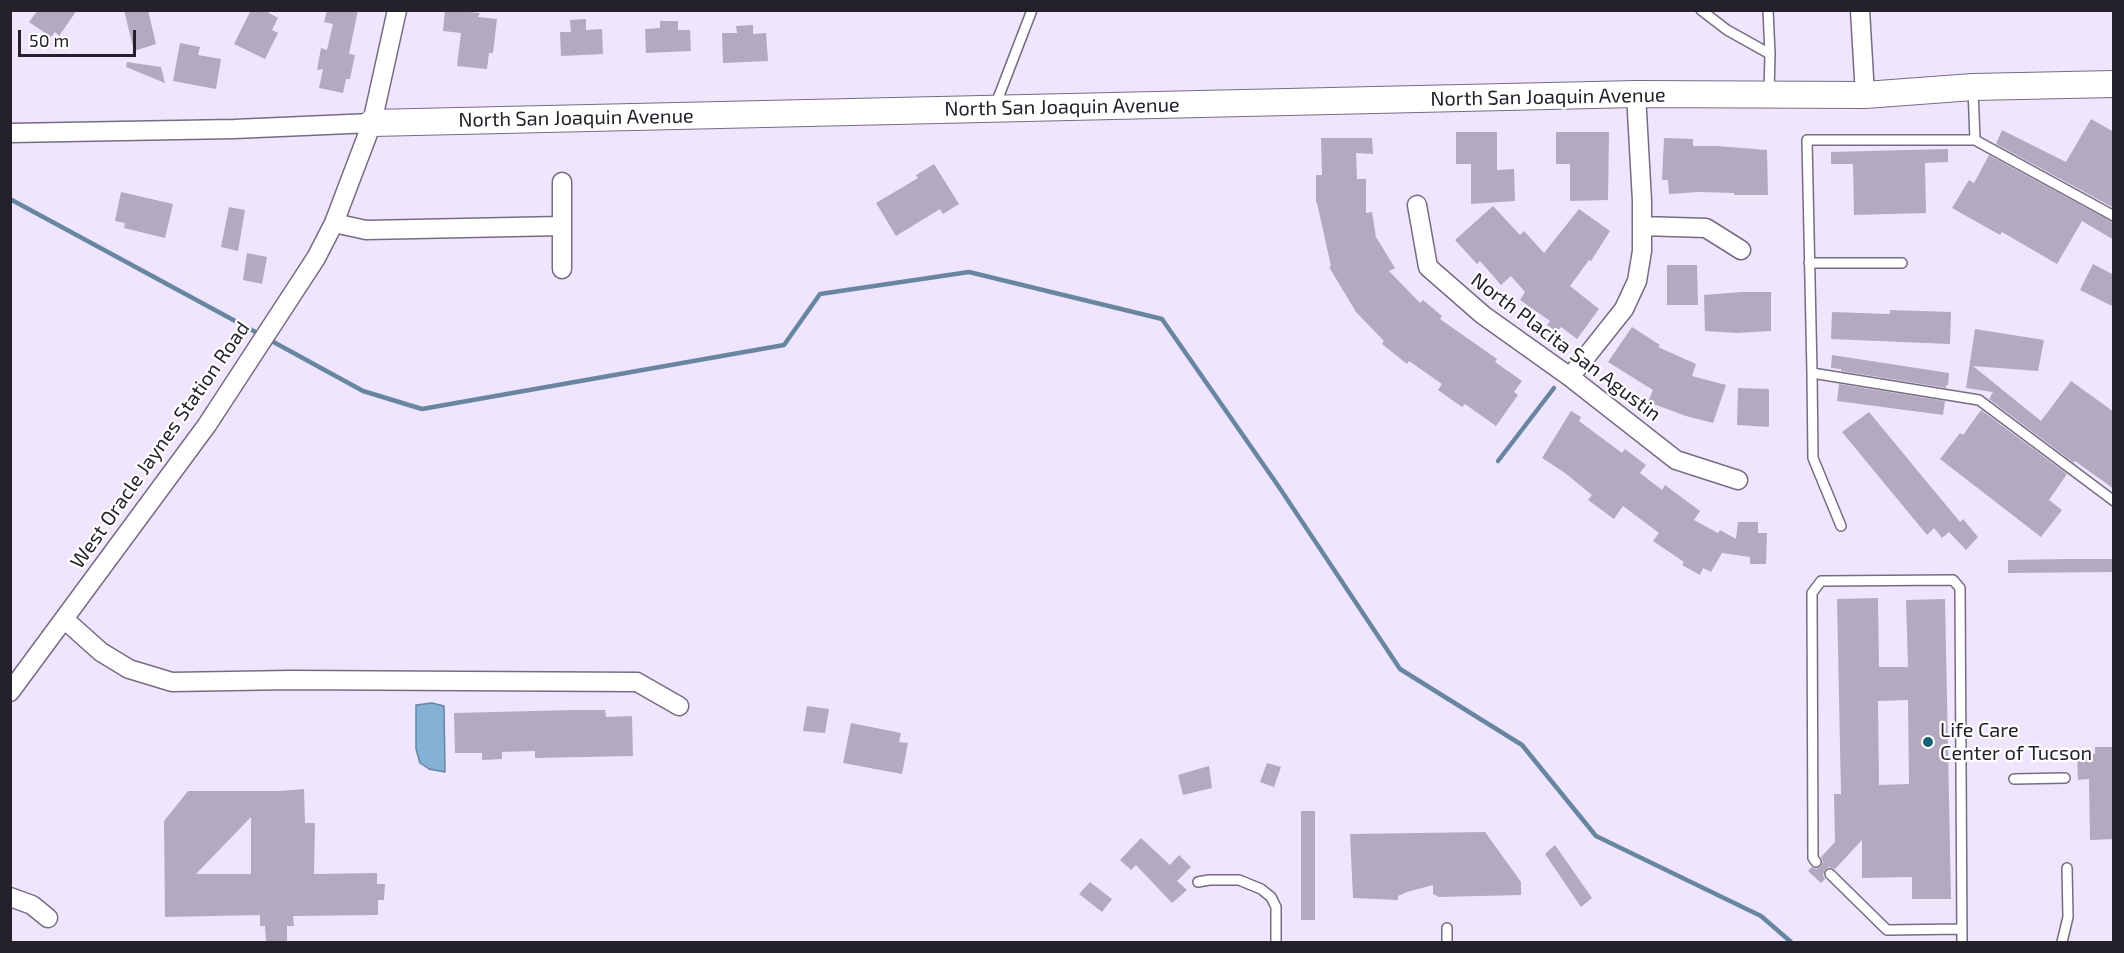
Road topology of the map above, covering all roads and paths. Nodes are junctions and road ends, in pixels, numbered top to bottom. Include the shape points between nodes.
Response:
1 (397, 10) edge
2 (1032, 10) edge
3 (1701, 10) edge
4 (1768, 10) edge
5 (1860, 10) edge
6 (1770, 54) junction
7 (2114, 84) edge
8 (1973, 87) junction
9 (1636, 94) junction
10 (1769, 94) junction
11 (1865, 95) junction
12 (994, 109) junction
13 (372, 123) junction
14 (10, 133) edge
15 (1976, 140) junction
16 (562, 182) dead end
17 (1417, 205) dead end
18 (2114, 216) edge
19 (334, 223) junction
20 (562, 226) junction
21 (1642, 226) junction
22 (1741, 250) dead end
23 (1809, 263) junction
24 (1902, 263) dead end
25 (562, 269) dead end
26 (1812, 373) junction
27 (1570, 377) junction
28 (1738, 480) dead end
29 (2114, 501) edge
30 (1841, 526) dead end
31 (64, 619) junction
32 (10, 692) edge
33 (679, 706) dead end
34 (2065, 778) dead end
35 (2013, 779) dead end
36 (1816, 862) dead end
37 (2067, 868) dead end
38 (1830, 874) dead end
39 (1198, 882) dead end
40 (10, 897) edge
41 (48, 918) dead end
42 (1447, 928) dead end
43 (1962, 929) junction
44 (1276, 942) edge
45 (1447, 942) edge
46 (1962, 942) edge
47 (2062, 942) edge

1 - 13 street, West Oracle Jaynes Station Road
2 - 12 lane
3 - 6 lane
4 - 6 lane
5 - 11 street
6 - 10 lane
7 - 8 street, North San Joaquin Avenue
8 - 11 street, North San Joaquin Avenue
8 - 15 lane
9 - 10 street, North San Joaquin Avenue
9 - 12 street, North San Joaquin Avenue
9 - 21 street
10 - 11 street, North San Joaquin Avenue
12 - 13 street, North San Joaquin Avenue
13 - 14 street, North San Joaquin Avenue
13 - 19 street, West Oracle Jaynes Station Road
15 - 18 lane
15 - 23 lane via 1807,140
16 - 20 street
17 - 27 street, North Placita San Agustin via 1428,267 1483,315
19 - 20 street via 366,230
19 - 31 street, West Oracle Jaynes Station Road via 316,258 207,425
20 - 25 street
21 - 22 street via 1706,228
21 - 27 street via 1637,281 1624,309
23 - 24 lane
23 - 26 lane
26 - 29 lane via 1979,400
26 - 30 lane via 1814,458
27 - 28 street, North Placita San Agustin via 1676,460
31 - 32 street, West Oracle Jaynes Station Road
31 - 33 street via 101,652 129,669 172,682 637,682
34 - 35 lane
36 - 43 lane via 1812,593 1821,581 1953,580 1960,588
37 - 47 lane via 2068,917
38 - 43 lane via 1887,930
39 - 44 lane via 1239,880 1261,889 1276,907
40 - 41 street via 32,905
42 - 45 lane
43 - 46 lane

